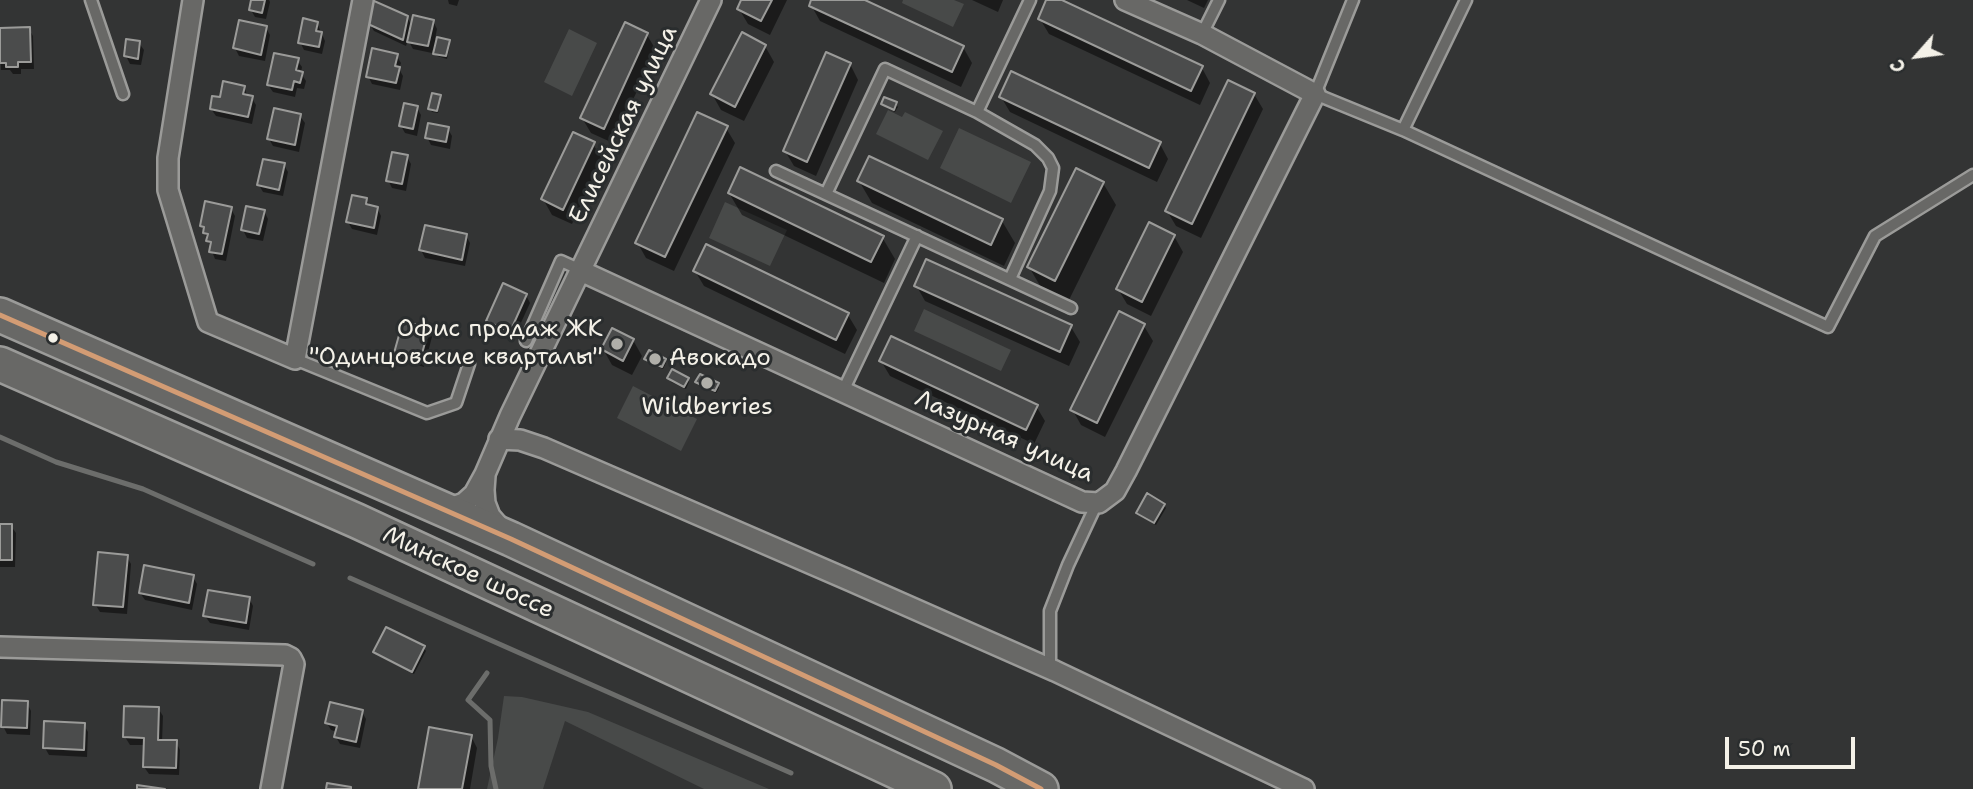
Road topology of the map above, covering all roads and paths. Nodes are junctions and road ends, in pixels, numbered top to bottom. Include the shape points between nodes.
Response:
1 (91, 0) edge
2 (193, 0) edge
3 (363, 0) edge
4 (711, 0) edge
5 (1030, 0) edge
6 (1125, 0) edge
7 (1219, 0) edge
8 (1353, 0) edge
9 (1466, 0) edge
10 (1202, 34) junction
11 (123, 94) dead end
12 (1315, 94) junction
13 (977, 112) junction
14 (1403, 130) junction
15 (776, 171) dead end
16 (1973, 175) edge
17 (827, 194) junction
18 (917, 236) junction
19 (581, 271) junction
20 (1010, 279) junction
21 (1071, 308) dead end
22 (0, 315) edge
23 (526, 341) dead end
24 (295, 359) junction
25 (0, 364) edge
26 (469, 364) dead end
27 (843, 391) junction
28 (499, 439) junction
29 (485, 474) junction
30 (1097, 503) junction
31 (439, 507) junction
32 (511, 539) junction
33 (0, 646) edge
34 (1050, 669) junction
35 (271, 789) edge
36 (934, 789) edge
37 (1041, 789) edge
38 (1304, 789) edge

1 - 11 lane
2 - 24 street via 168,158 168,190 208,322
3 - 24 street
4 - 19 street, Елисейская улица
5 - 13 lane
6 - 10 street
7 - 10 lane
8 - 12 lane
9 - 14 lane
10 - 12 street
12 - 14 lane
12 - 30 street, Лазурная улица via 1126,471 1115,491
13 - 17 lane via 885,69
13 - 20 lane via 1035,145 1053,168 1050,191
14 - 16 lane via 1828,327 1875,236
15 - 17 lane
17 - 18 lane
18 - 20 lane
18 - 27 lane
19 - 23 lane via 561,261
19 - 27 street, Лазурная улица
19 - 28 street, Елисейская улица
20 - 21 lane
22 - 31 highway, Минское шоссе
24 - 26 lane via 427,413 456,403
25 - 36 highway, Минское шоссе via 356,521
27 - 30 street, Лазурная улица via 1082,502
28 - 29 street, Елисейская улица
28 - 34 street via 544,447
29 - 31 street via 464,503
29 - 32 street via 490,516
30 - 34 lane via 1050,611
31 - 32 highway, Минское шоссе
32 - 37 highway, Минское шоссе
33 - 35 street via 291,658 294,664
34 - 38 street

